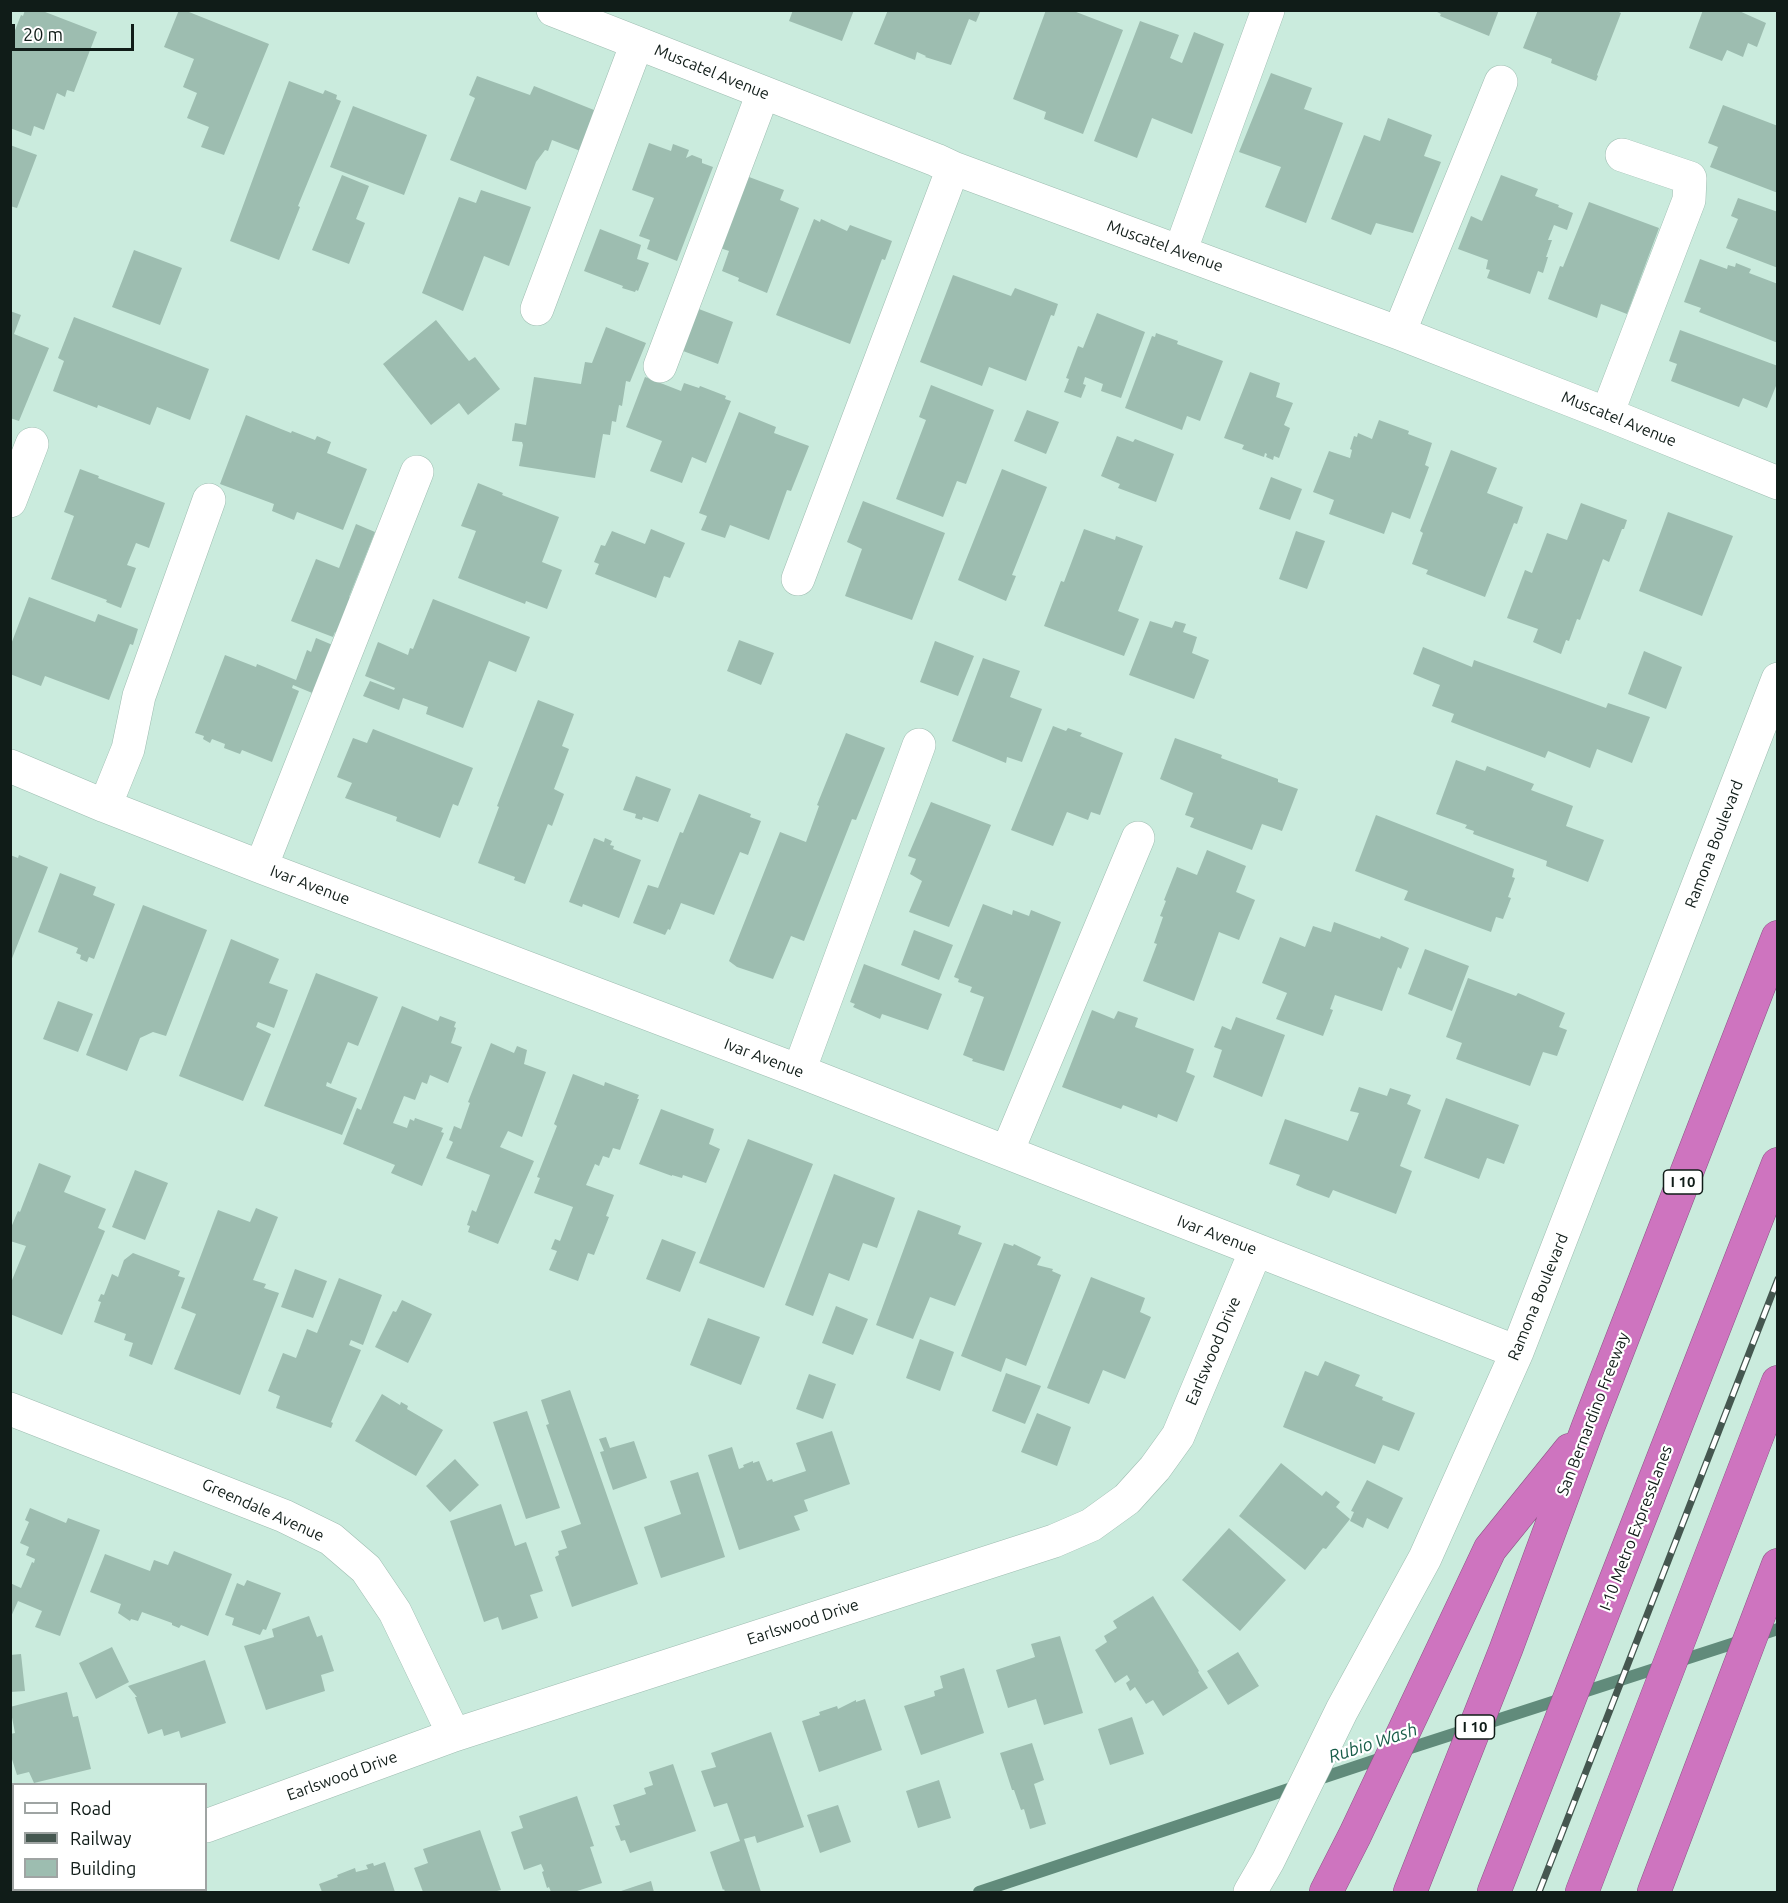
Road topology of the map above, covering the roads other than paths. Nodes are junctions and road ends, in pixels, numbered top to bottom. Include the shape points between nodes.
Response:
1 (553, 10) edge
2 (1268, 10) edge
3 (638, 43) junction
4 (1501, 82) dead end
5 (763, 93) junction
6 (1622, 154) dead end
7 (953, 168) junction
8 (1180, 252) junction
9 (537, 309) dead end
10 (1399, 333) junction
11 (660, 366) dead end
12 (1607, 414) junction
13 (32, 444) dead end
14 (417, 472) dead end
15 (1778, 483) edge
16 (210, 500) dead end
17 (10, 501) edge
18 (798, 579) dead end
19 (1778, 679) edge
20 (919, 745) dead end
21 (10, 766) edge
22 (105, 806) junction
23 (1138, 838) dead end
24 (261, 867) junction
25 (1778, 937) edge
26 (799, 1071) junction
27 (1008, 1152) junction
28 (1778, 1164) edge
29 (1256, 1250) junction
30 (1517, 1352) junction
31 (1778, 1382) edge
32 (10, 1409) edge
33 (1588, 1427) junction
34 (1778, 1565) edge
35 (454, 1735) junction
36 (207, 1826) edge
37 (1660, 1884) edge
38 (1250, 1893) edge
39 (1326, 1893) edge
40 (1410, 1893) edge
41 (1494, 1893) edge
42 (1582, 1893) edge

1 - 3 street, Muscatel Avenue
2 - 8 street
3 - 5 street, Muscatel Avenue
3 - 9 street
4 - 10 street
5 - 7 street, Muscatel Avenue
5 - 11 street
6 - 12 street via 1690,178 1689,200
7 - 8 street, Muscatel Avenue
7 - 18 street
8 - 10 street, Muscatel Avenue
10 - 12 street, Muscatel Avenue
12 - 15 street, Muscatel Avenue
13 - 17 street
14 - 24 street
16 - 22 street via 139,696 128,749
19 - 30 street, Ramona Boulevard
20 - 26 street
21 - 22 street, Ivar Avenue
22 - 24 street, Ivar Avenue
23 - 27 street
24 - 26 street, Ivar Avenue
25 - 33 highway, San Bernardino Freeway / I 10
26 - 27 street, Ivar Avenue
27 - 29 street, Ivar Avenue
28 - 41 highway, I-10 Metro ExpressLanes
29 - 30 street, Ivar Avenue
29 - 35 street, Earlswood Drive via 1178,1436 1128,1499 1091,1525 1042,1545
30 - 38 street, Ramona Boulevard via 1425,1558 1342,1710
31 - 42 highway
32 - 35 street, Greendale Avenue via 264,1507 331,1539 366,1569 395,1612
33 - 39 highway via 1490,1549
33 - 40 highway, San Bernardino Freeway / I 10
34 - 37 highway
35 - 36 street, Earlswood Drive

